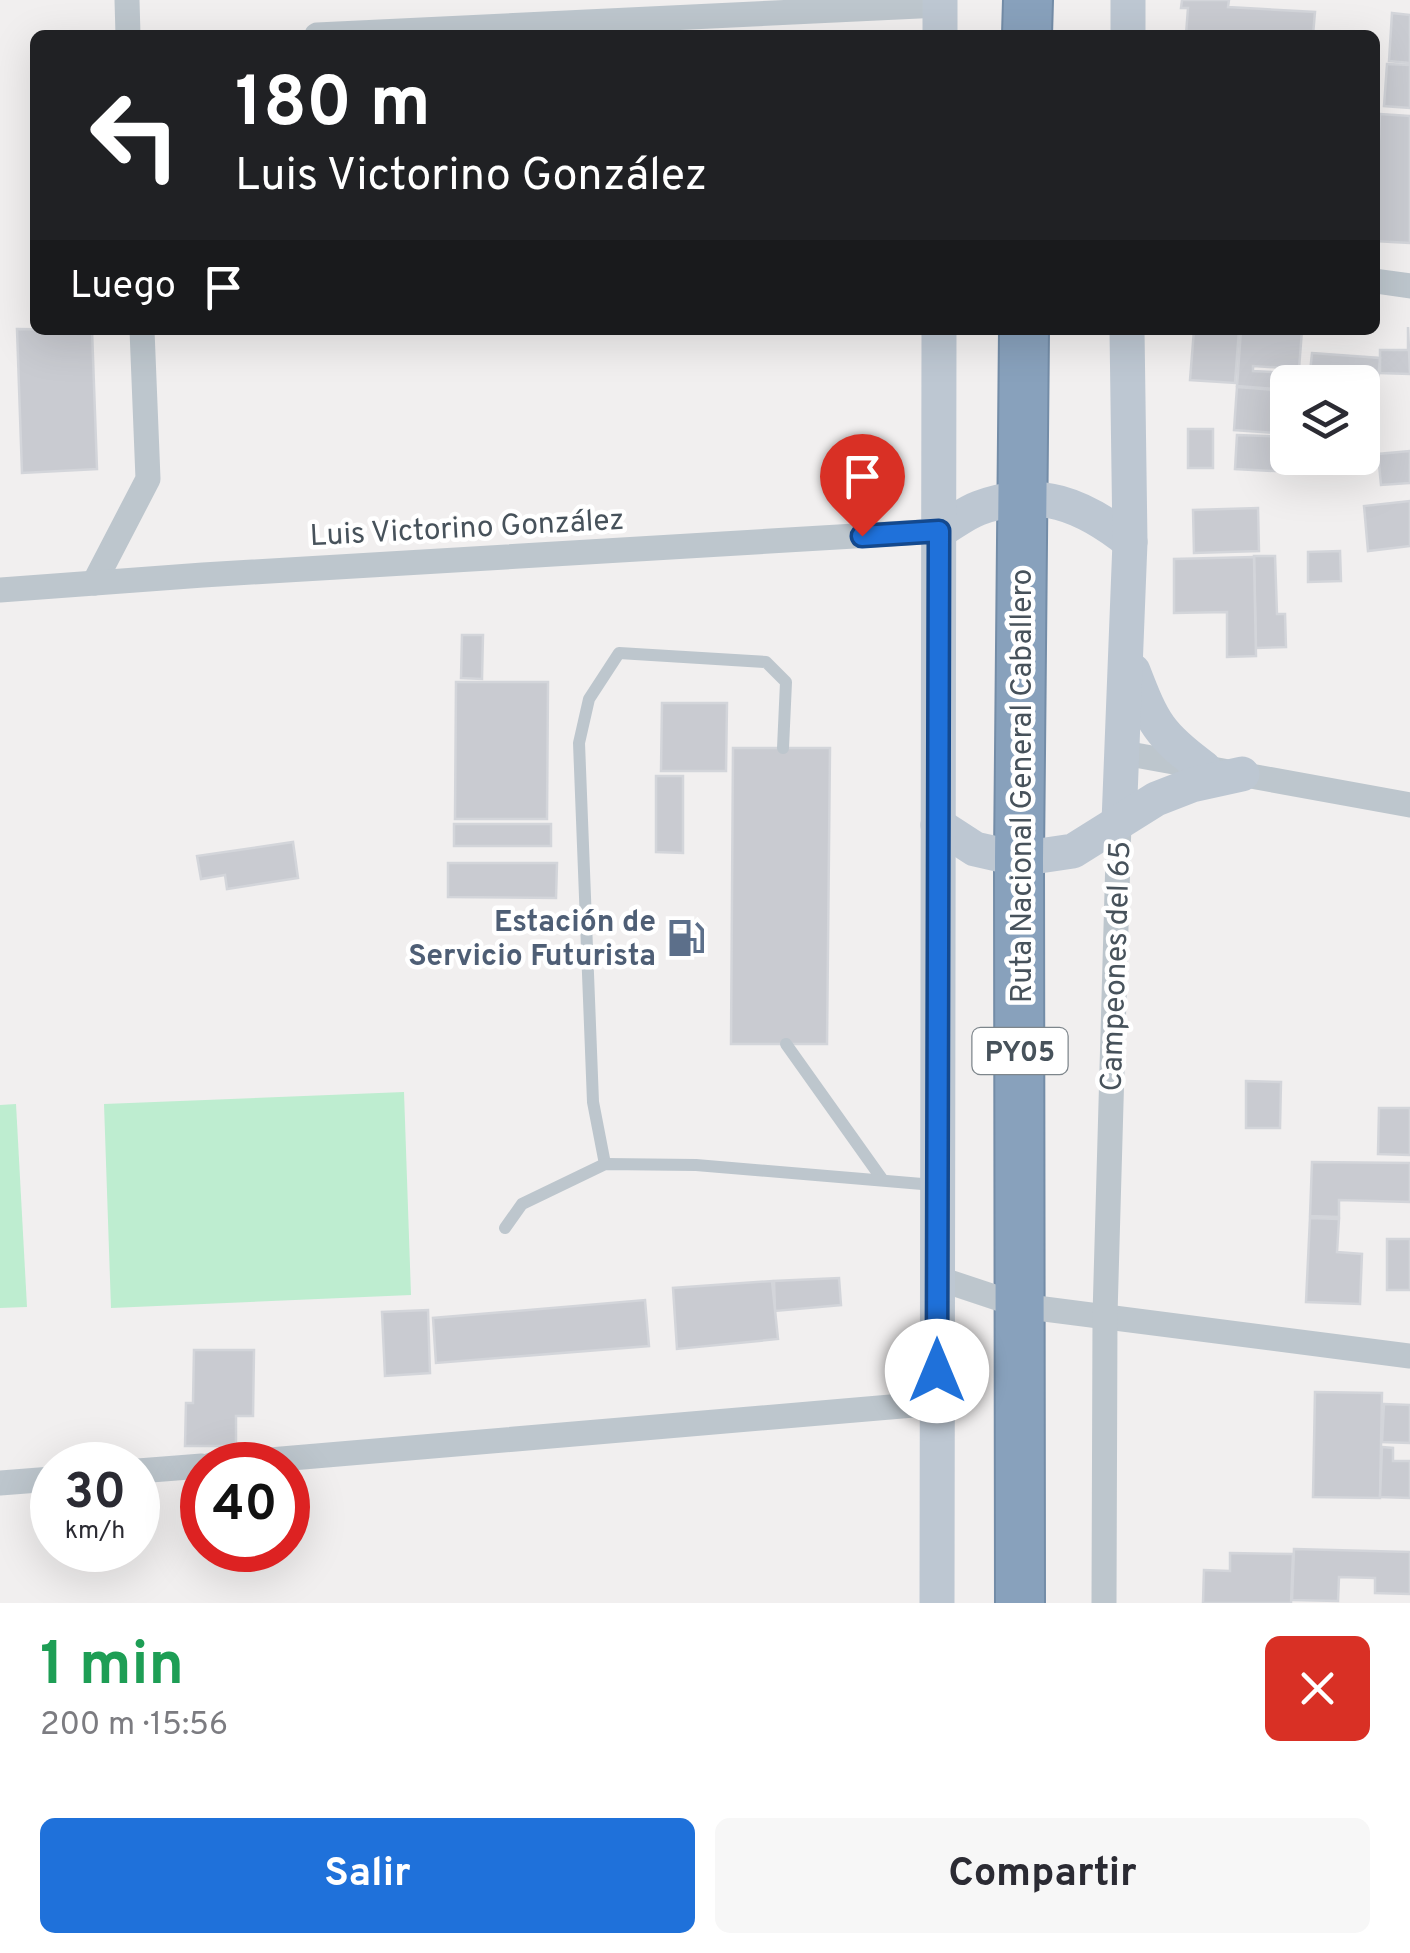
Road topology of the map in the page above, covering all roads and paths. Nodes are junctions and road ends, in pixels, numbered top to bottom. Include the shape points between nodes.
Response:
1 (126, 0) edge
2 (1028, 0) edge
3 (1128, 0) edge
4 (940, 13) edge
5 (128, 30) edge
6 (459, 30) edge
7 (1027, 30) edge
8 (1128, 30) edge
9 (1380, 282) edge
10 (1410, 286) edge
11 (142, 335) edge
12 (939, 335) edge
13 (1024, 335) edge
14 (1127, 335) edge
15 (1023, 498) junction
16 (939, 531) junction
17 (1130, 542) junction
18 (94, 583) junction
19 (0, 590) edge
20 (1126, 656) junction
21 (783, 748) dead end
22 (1124, 754) junction
23 (1204, 768) junction
24 (1242, 774) junction
25 (1410, 805) edge
26 (1120, 822) junction
27 (938, 826) junction
28 (1019, 859) junction
29 (786, 1044) dead end
30 (605, 1164) junction
31 (882, 1178) junction
32 (937, 1186) junction
33 (505, 1228) dead end
34 (937, 1278) junction
35 (1021, 1306) junction
36 (1104, 1314) junction
37 (1410, 1356) edge
38 (937, 1402) junction
39 (310, 1456) edge
40 (30, 1481) edge
41 (0, 1483) edge
42 (937, 1603) edge
43 (1020, 1603) edge
44 (1104, 1603) edge

1 - 5 street
2 - 7 highway
3 - 8 street
4 - 6 street
9 - 10 street
11 - 18 street via 148,479
12 - 16 street
13 - 15 highway, Ruta Nacional General Caballero / PY05
14 - 17 street, Campeones del 65
15 - 16 street via 978,508
15 - 17 street via 1062,502 1099,517
15 - 28 highway, Ruta Nacional General Caballero / PY05
16 - 18 street, Luis Victorino González
16 - 27 street
17 - 20 street, Campeones del 65
18 - 19 street, Luis Victorino González
20 - 22 street, Campeones del 65
20 - 23 street via 1168,741
21 - 30 lane via 786,682 766,662 619,653 589,698 579,743 585,940 593,1102
22 - 23 street
22 - 26 street, Campeones del 65
23 - 24 street
24 - 25 street
24 - 26 street via 1156,799
26 - 28 street via 1073,851
26 - 36 street, Campeones del 65
27 - 28 street via 975,849
27 - 32 street
28 - 35 highway, Ruta Nacional General Caballero / PY05
29 - 31 lane
30 - 31 lane
30 - 33 lane via 522,1204
31 - 32 lane
32 - 34 street
34 - 35 street
34 - 38 street
35 - 36 street
35 - 43 highway, Ruta Nacional General Caballero / PY05
36 - 37 street
36 - 44 street, Campeones del 65
38 - 39 street
38 - 42 street
40 - 41 street

